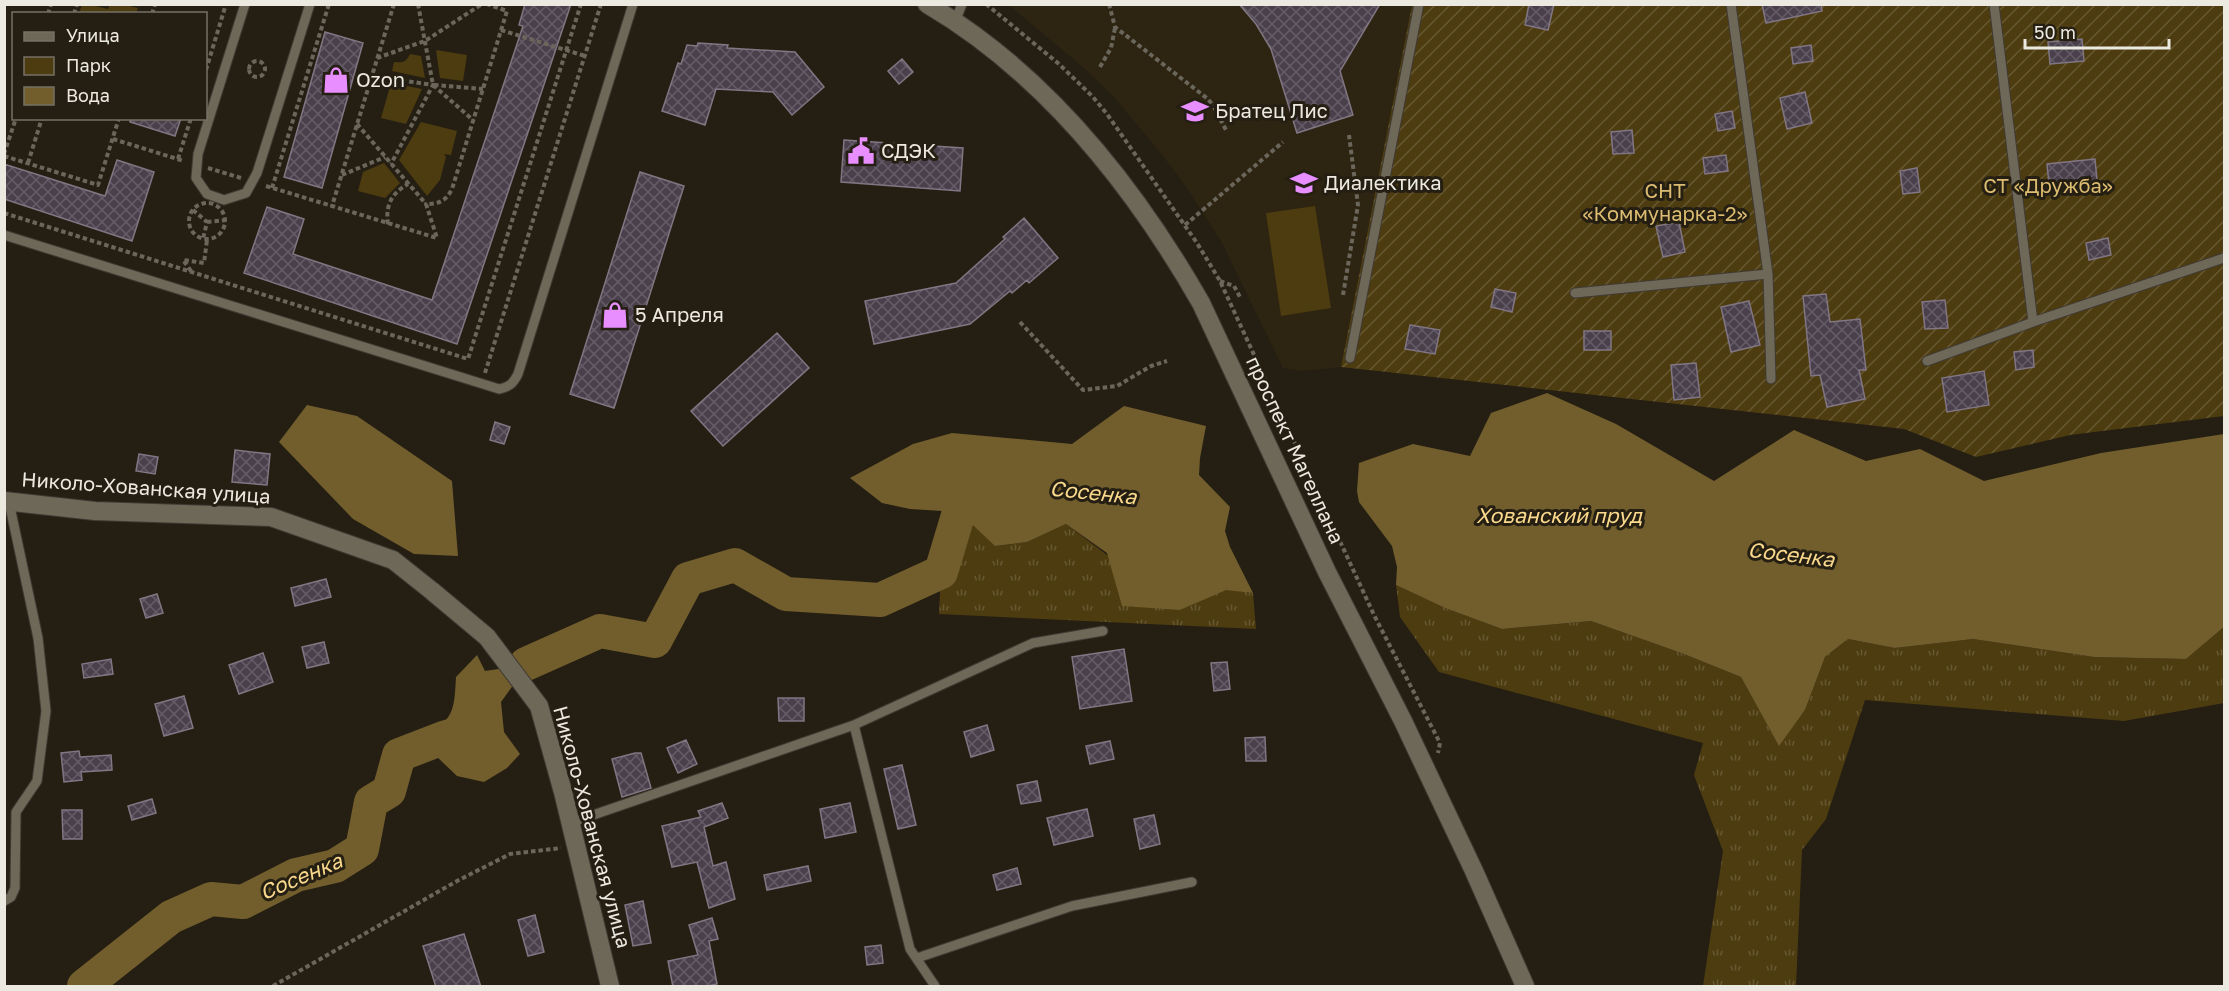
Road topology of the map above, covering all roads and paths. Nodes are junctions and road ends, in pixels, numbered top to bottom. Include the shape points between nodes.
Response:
1 (226, 4) edge
2 (245, 4) edge
3 (310, 4) edge
4 (329, 4) edge
5 (394, 4) edge
6 (418, 4) edge
7 (482, 4) edge
8 (487, 4) edge
9 (581, 4) edge
10 (601, 4) edge
11 (633, 4) edge
12 (927, 4) edge
13 (962, 4) edge
14 (986, 4) edge
15 (1109, 4) edge
16 (1419, 4) edge
17 (1731, 4) edge
18 (1994, 4) edge
19 (955, 22) junction
20 (1116, 27) junction
21 (501, 30) junction
22 (425, 41) junction
23 (567, 50) junction
24 (585, 56) junction
25 (377, 58) junction
26 (207, 67) edge
27 (249, 67) joint
28 (1100, 67) dead end
29 (372, 76) junction
30 (433, 85) junction
31 (483, 89) junction
32 (15, 120) edge
33 (41, 120) edge
34 (118, 120) edge
35 (189, 120) edge
36 (473, 120) junction
37 (357, 124) junction
38 (1226, 130) dead end
39 (1349, 135) dead end
40 (113, 139) junction
41 (1283, 142) dead end
42 (4, 155) edge
43 (385, 157) junction
44 (178, 159) junction
45 (28, 163) junction
46 (391, 164) junction
47 (197, 165) junction
48 (342, 175) junction
49 (252, 182) junction
50 (408, 184) junction
51 (272, 188) junction
52 (426, 204) junction
53 (332, 206) junction
54 (193, 210) junction
55 (4, 213) edge
56 (226, 220) junction
57 (207, 222) junction
58 (388, 224) junction
59 (1185, 225) junction
60 (4, 235) edge
61 (205, 240) junction
62 (2224, 258) edge
63 (191, 271) junction
64 (1768, 274) junction
65 (1220, 280) junction
66 (1575, 293) dead end
67 (1343, 295) dead end
68 (1240, 297) dead end
69 (1020, 322) dead end
70 (2033, 322) junction
71 (1350, 358) dead end
72 (1167, 361) dead end
73 (1927, 361) dead end
74 (1771, 379) dead end
75 (482, 384) junction
76 (7, 501) edge
77 (1103, 632) dead end
78 (854, 725) junction
79 (1441, 761) dead end
80 (570, 823) junction
81 (567, 847) dead end
82 (1192, 882) dead end
83 (4, 902) edge
84 (916, 958) junction
85 (273, 987) edge
86 (610, 987) edge
87 (935, 987) edge
88 (1525, 987) edge

1 - 26 path
2 - 47 lane
3 - 49 lane
4 - 51 path
5 - 25 path
6 - 22 path
7 - 22 path
8 - 21 path via 507,11
9 - 23 path
10 - 24 path
11 - 75 lane via 518,374 508,387 499,389
12 - 19 street, проспект Магеллана
13 - 19 lane
14 - 59 path via 1059,64 1093,98
15 - 20 path
16 - 71 lane
17 - 64 lane
18 - 70 lane
19 - 88 street, проспект Магеллана via 1057,107 1124,185 1178,262 1202,303 1327,572 1408,732
20 - 28 path via 1111,48
20 - 38 path via 1208,99
21 - 23 path
21 - 31 path
22 - 25 path
22 - 30 path
23 - 24 path
23 - 63 path via 468,359
24 - 75 path
25 - 29 path
27 - 27 path via 253,76 264,72 263,65 257,62
29 - 30 path
29 - 37 path
30 - 31 path
30 - 36 path
30 - 46 path
31 - 36 path
32 - 42 path
33 - 45 path
34 - 40 path
35 - 44 path
36 - 52 path via 448,196 435,204
37 - 43 path
37 - 48 path
39 - 67 path via 1358,205
40 - 44 path
40 - 45 path via 98,185
41 - 59 path
42 - 45 path
43 - 46 path
43 - 48 path
44 - 47 path
46 - 50 path
47 - 49 path
47 - 49 lane via 196,178 207,194 224,200 246,193
48 - 53 path
49 - 51 path
50 - 52 path
50 - 58 path via 390,200
51 - 53 path
52 - 58 path via 437,238
53 - 58 path
54 - 56 path via 209,203 223,212
54 - 57 path
54 - 61 path via 190,227
55 - 63 path
56 - 57 path
56 - 61 path via 217,237
57 - 61 path
59 - 65 path
60 - 75 lane
61 - 63 path via 204,263 183,260
62 - 70 lane
64 - 66 lane
64 - 74 lane
65 - 68 path via 1234,286
65 - 79 path via 1374,615 1440,743 1437,751
69 - 72 path via 1083,390 1117,386
70 - 73 lane
76 - 80 street, Николо-Хованская улица via 95,511 271,517 393,560 487,638 538,706
76 - 83 lane via 38,638 46,711 37,781 16,813 15,888
77 - 78 lane via 1033,643
78 - 80 lane
78 - 84 lane via 910,949
80 - 86 street, Николо-Хованская улица
81 - 85 path via 510,854
82 - 84 lane via 1072,906
84 - 87 lane

